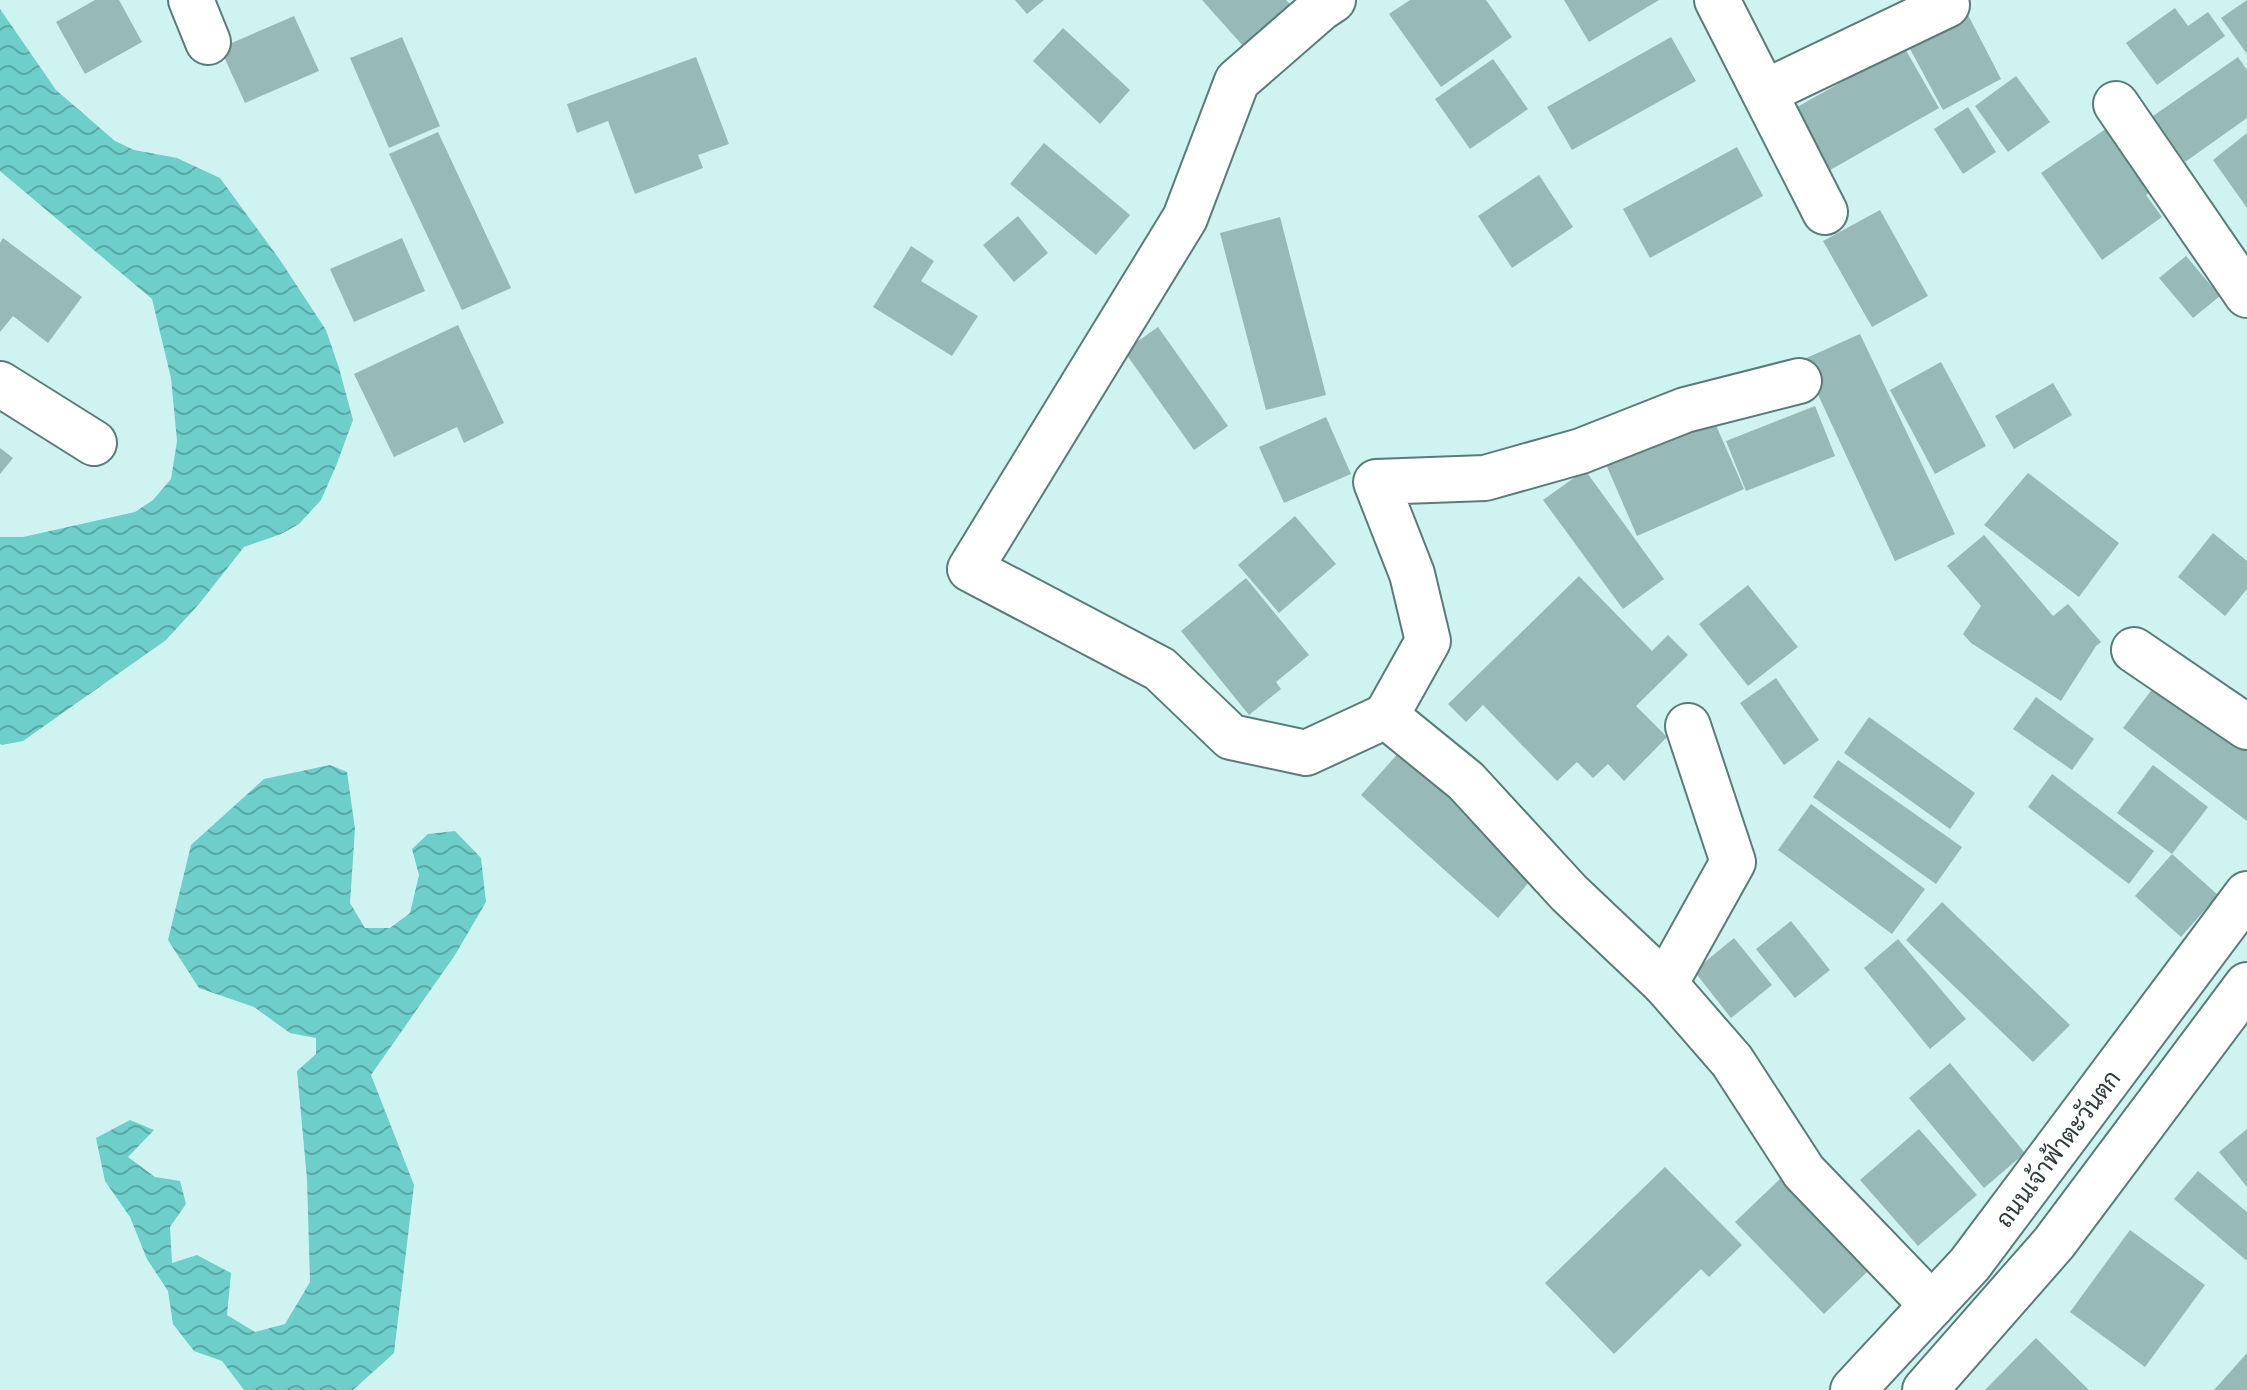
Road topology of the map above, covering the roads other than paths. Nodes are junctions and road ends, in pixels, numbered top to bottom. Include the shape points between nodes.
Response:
1 (191, 0) edge
2 (1717, 0) edge
3 (1323, 3) edge
4 (1947, 5) dead end
5 (208, 42) dead end
6 (1765, 92) junction
7 (2116, 104) dead end
8 (1825, 212) dead end
9 (2247, 295) edge
10 (1799, 381) dead end
11 (0, 384) edge
12 (94, 443) dead end
13 (2134, 650) dead end
14 (1386, 716) junction
15 (1688, 726) dead end
16 (2247, 727) edge
17 (2247, 894) edge
18 (1665, 984) junction
19 (2247, 985) edge
20 (1932, 1305) junction
21 (1853, 1390) edge
22 (1925, 1390) edge

1 - 5 street
2 - 6 street
3 - 14 street via 1237,81 1185,218 970,569 1160,669 1231,737 1306,753
4 - 6 street
6 - 8 street
7 - 9 street
10 - 14 street via 1685,410 1581,451 1485,478 1376,482 1412,574 1428,641
11 - 12 street
13 - 16 street
14 - 18 street via 1466,781 1569,893
15 - 18 street via 1733,862
17 - 20 street, ถนนเจ้าฟ้าตะวันตก via 1970,1264
18 - 20 street via 1732,1061 1804,1172
19 - 22 street via 2054,1243
20 - 21 street, ถนนเจ้าฟ้าตะวันตก

